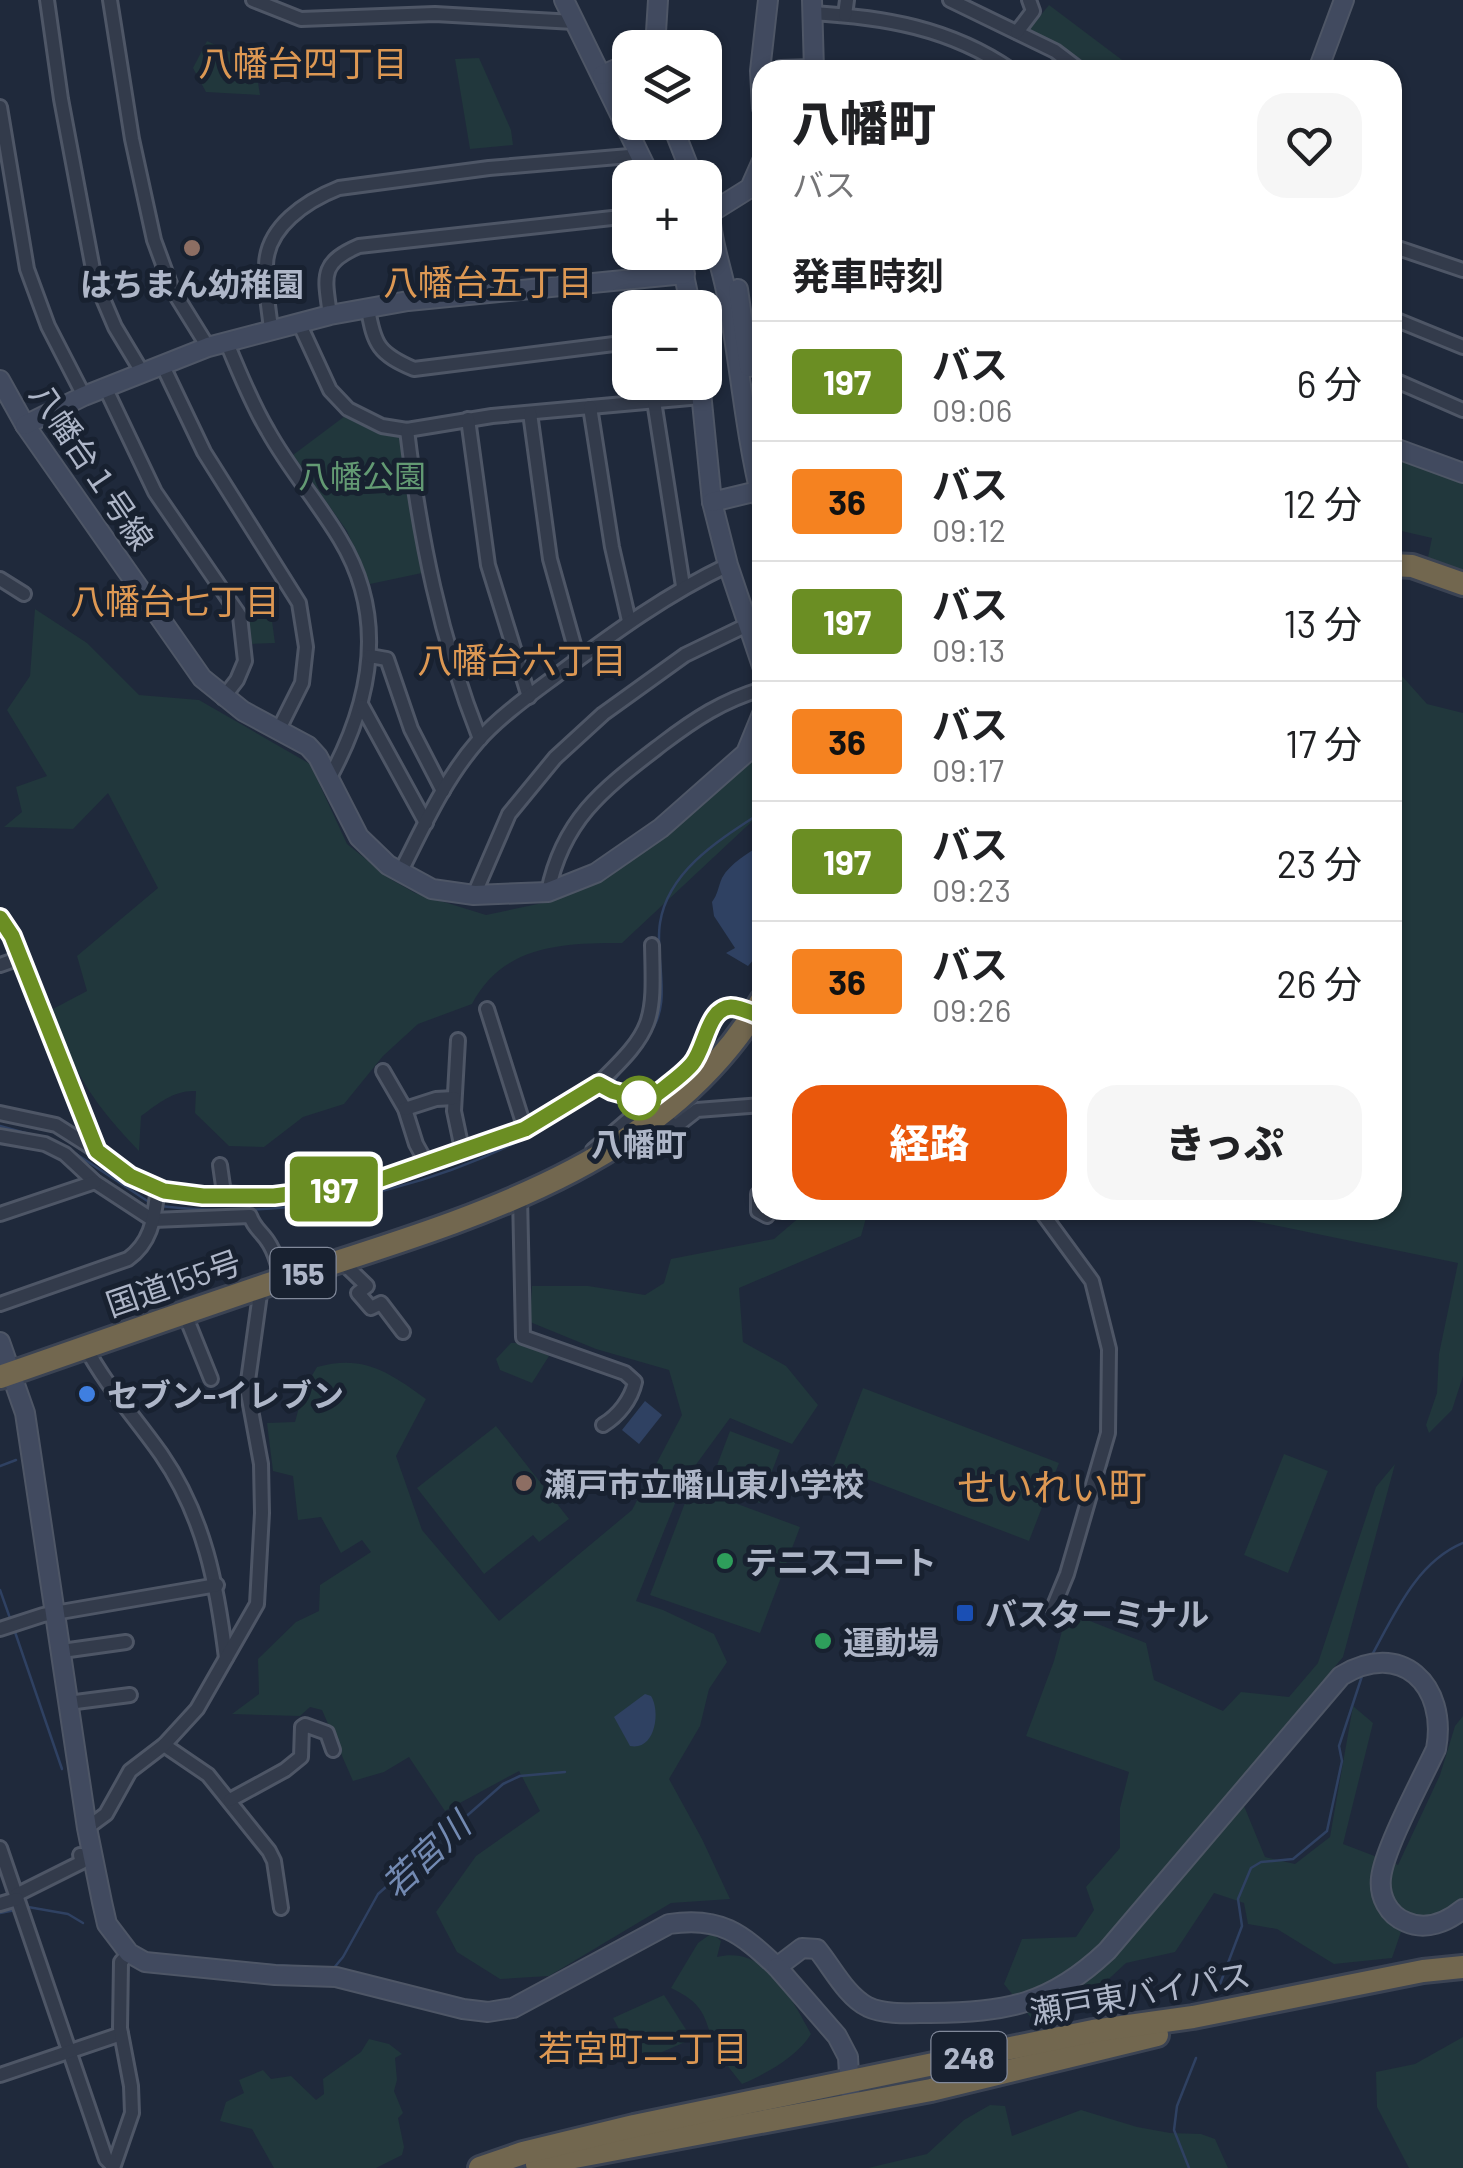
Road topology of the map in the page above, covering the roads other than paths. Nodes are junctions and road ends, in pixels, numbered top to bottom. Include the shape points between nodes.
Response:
1 (47, 0) edge
2 (110, 0) edge
3 (253, 0) edge
4 (564, 0) edge
5 (658, 0) edge
6 (768, 0) edge
7 (847, 0) edge
8 (950, 0) edge
9 (1029, 0) edge
10 (1344, 0) edge
11 (811, 7) edge
12 (846, 15) junction
13 (574, 22) junction
14 (656, 30) edge
15 (1016, 32) junction
16 (762, 60) edge
17 (814, 60) edge
18 (995, 60) edge
19 (1067, 60) edge
20 (1322, 60) edge
21 (612, 71) edge
22 (602, 75) junction
23 (0, 107) edge
24 (641, 155) junction
25 (643, 160) edge
26 (752, 184) edge
27 (722, 201) edge
28 (612, 218) edge
29 (722, 234) edge
30 (1402, 249) edge
31 (683, 270) edge
32 (721, 270) edge
33 (1463, 270) edge
34 (684, 274) junction
35 (687, 290) edge
36 (368, 309) junction
37 (330, 315) junction
38 (1402, 322) edge
39 (300, 324) junction
40 (271, 330) junction
41 (217, 344) junction
42 (612, 344) edge
43 (1463, 347) edge
44 (162, 364) junction
45 (142, 372) junction
46 (0, 380) edge
47 (1402, 383) edge
48 (752, 384) edge
49 (106, 388) junction
50 (84, 396) junction
51 (654, 400) joint
52 (701, 400) edge
53 (590, 406) junction
54 (1463, 410) edge
55 (530, 413) junction
56 (468, 419) junction
57 (25, 424) junction
58 (406, 430) junction
59 (752, 437) edge
60 (1402, 451) edge
61 (1463, 473) edge
62 (752, 496) edge
63 (712, 502) junction
64 (728, 565) junction
65 (1402, 565) edge
66 (0, 579) edge
67 (1463, 584) edge
68 (683, 586) junction
69 (24, 594) dead end
70 (629, 621) junction
71 (749, 624) junction
72 (752, 634) edge
73 (370, 656) junction
74 (578, 659) junction
75 (752, 692) edge
76 (528, 696) junction
77 (223, 698) junction
78 (362, 706) junction
79 (279, 729) junction
80 (752, 738) edge
81 (480, 739) junction
82 (329, 779) junction
83 (443, 791) junction
84 (426, 823) junction
85 (400, 873) junction
86 (548, 892) junction
87 (474, 895) junction
88 (0, 918) edge
89 (652, 945) dead end
90 (20, 958) junction
91 (0, 964) edge
92 (487, 1010) dead end
93 (752, 1020) edge
94 (458, 1040) dead end
95 (382, 1070) dead end
96 (604, 1087) junction
97 (454, 1098) junction
98 (655, 1106) junction
99 (752, 1106) edge
100 (405, 1108) junction
101 (0, 1113) edge
102 (525, 1129) junction
103 (0, 1136) edge
104 (462, 1149) junction
105 (97, 1151) junction
106 (426, 1162) junction
107 (220, 1165) dead end
108 (95, 1182) junction
109 (224, 1193) junction
110 (520, 1195) junction
111 (156, 1204) junction
112 (242, 1206) junction
113 (0, 1214) edge
114 (1047, 1220) edge
115 (340, 1260) junction
116 (272, 1283) junction
117 (0, 1304) edge
118 (184, 1312) junction
119 (403, 1332) dead end
120 (0, 1342) edge
121 (86, 1346) junction
122 (6, 1374) edge
123 (211, 1379) dead end
124 (602, 1425) dead end
125 (217, 1585) junction
126 (1053, 1608) dead end
127 (56, 1614) junction
128 (0, 1628) edge
129 (126, 1642) dead end
130 (62, 1651) junction
131 (227, 1660) junction
132 (130, 1695) dead end
133 (68, 1703) junction
134 (164, 1745) junction
135 (333, 1750) dead end
136 (230, 1800) junction
137 (87, 1828) junction
138 (0, 1848) edge
139 (92, 1856) junction
140 (18, 1902) junction
141 (0, 1904) edge
142 (281, 1908) dead end
143 (1463, 1910) edge
144 (130, 1953) junction
145 (777, 1967) junction
146 (1463, 1969) edge
147 (120, 2034) junction
148 (69, 2052) junction
149 (0, 2075) edge
150 (851, 2094) junction
151 (113, 2167) edge
152 (480, 2168) edge
153 (518, 2168) edge

1 - 45 street via 94,280
2 - 41 street via 154,240 172,289
3 - 13 street via 302,19 435,14
4 - 13 street
5 - 14 street
6 - 16 street
7 - 12 street
8 - 15 street
9 - 15 street via 1032,11
10 - 20 street
11 - 12 street
11 - 17 street
12 - 18 street via 935,31
13 - 22 street
15 - 19 street
21 - 22 street
22 - 24 street
23 - 50 street via 27,269
24 - 25 street
24 - 40 street via 472,170 318,196 285,223 268,252
26 - 27 street
28 - 37 street via 359,246 338,254 325,276
29 - 48 street via 738,288
30 - 33 street
31 - 34 street
32 - 59 street
34 - 35 street
34 - 36 street
36 - 37 street
36 - 42 street via 373,339 390,358 414,369
37 - 39 street
38 - 43 street
39 - 40 street
39 - 58 street via 330,390 348,409
40 - 41 street
41 - 44 street
41 - 73 street via 353,563 367,610
44 - 45 street
44 - 79 street via 204,452 299,604 306,648 302,684
45 - 49 street
46 - 57 street, 八幡台１号線
47 - 54 street
49 - 50 street
49 - 77 street via 155,492 240,616 245,661
50 - 57 street
51 - 53 street
51 - 68 street
52 - 63 street
53 - 55 street
53 - 70 street
55 - 56 street
55 - 74 street via 550,560
56 - 58 street
56 - 76 street via 488,566
57 - 77 street, 八幡台１号線 via 185,655
58 - 81 street via 428,574
60 - 61 street
62 - 63 street
63 - 64 street
64 - 68 street
64 - 71 street
65 - 67 highway
66 - 69 street
68 - 70 street
70 - 74 street
71 - 72 street
71 - 87 street via 684,655 554,758 509,814
73 - 78 street
73 - 83 street via 387,659
74 - 76 street
75 - 86 street via 700,714 592,800 560,851
76 - 81 street
77 - 79 street, 八幡台１号線
78 - 82 street
78 - 84 street
79 - 82 street, 八幡台１号線 via 314,750
80 - 86 street, 八幡台１号線 via 746,753 660,828 596,873
81 - 83 street
82 - 85 street, 八幡台１号線 via 358,838
83 - 84 street
84 - 85 street
85 - 87 street, 八幡台１号線 via 432,889
86 - 87 street, 八幡台１号線
88 - 90 street
89 - 96 street via 649,1025
90 - 91 street
90 - 105 street
92 - 102 street
93 - 98 highway, 国道155号 / 155 via 722,1056
94 - 97 street
95 - 100 street
96 - 98 street
96 - 102 street
97 - 100 street
97 - 104 street
98 - 99 street via 674,1128 697,1110
98 - 110 highway, 国道155号 / 155 via 590,1163
100 - 106 street
101 - 105 street via 56,1125
102 - 104 street
103 - 108 street via 65,1154
104 - 106 street
105 - 111 street
106 - 112 street via 367,1184
107 - 109 street
108 - 111 street
108 - 113 street
109 - 111 street
109 - 112 street
110 - 115 highway, 国道155号 / 155
110 - 124 street via 523,1336 635,1382 614,1418
111 - 112 street
111 - 117 street via 142,1249 128,1259
112 - 116 street via 273,1249
114 - 126 street via 1092,1282 1109,1349 1108,1433
115 - 116 highway, 国道155号 / 155
115 - 119 street via 367,1286 358,1292 371,1308 381,1303
116 - 118 highway, 国道155号 / 155
116 - 131 street via 247,1388 260,1464 260,1590
118 - 121 highway, 国道155号 / 155
118 - 123 street
120 - 122 street
121 - 122 highway, 国道155号 / 155
121 - 125 street via 198,1520
122 - 127 street via 24,1412
125 - 127 street
125 - 131 street
127 - 128 street
127 - 130 street
129 - 130 street
130 - 133 street
131 - 134 street via 197,1710
132 - 133 street
133 - 137 street
134 - 136 street via 208,1775
134 - 137 street via 125,1776 106,1814
135 - 136 street via 327,1733 304,1725 301,1757
136 - 142 street via 274,1860
137 - 139 street
138 - 140 street
139 - 140 street via 80,1855 82,1862
139 - 144 street via 107,1924
140 - 141 street
140 - 148 street
143 - 145 street via 1446,1922 1410,1924 1394,1916 1382,1896 1387,1857 1436,1749 1438,1708 1418,1676 1400,1664 1372,1662 1341,1676 1107,1952 1067,1986 1027,2004 973,2013 905,2013 870,2008 817,1949 802,1948
144 - 145 street via 168,1966 336,1977 488,2012 513,2008 669,1924 696,1920 730,1928
144 - 147 street via 121,1962
145 - 150 street via 837,2036 848,2057
146 - 150 highway, 瀬戸東バイパス / 248 via 1432,1981 1232,2015 931,2090
147 - 148 street
147 - 151 street via 132,2113
148 - 149 street
148 - 151 street
150 - 152 highway, 瀬戸東バイパス / 248 via 634,2126
150 - 153 highway, 瀬戸東バイパス / 248

